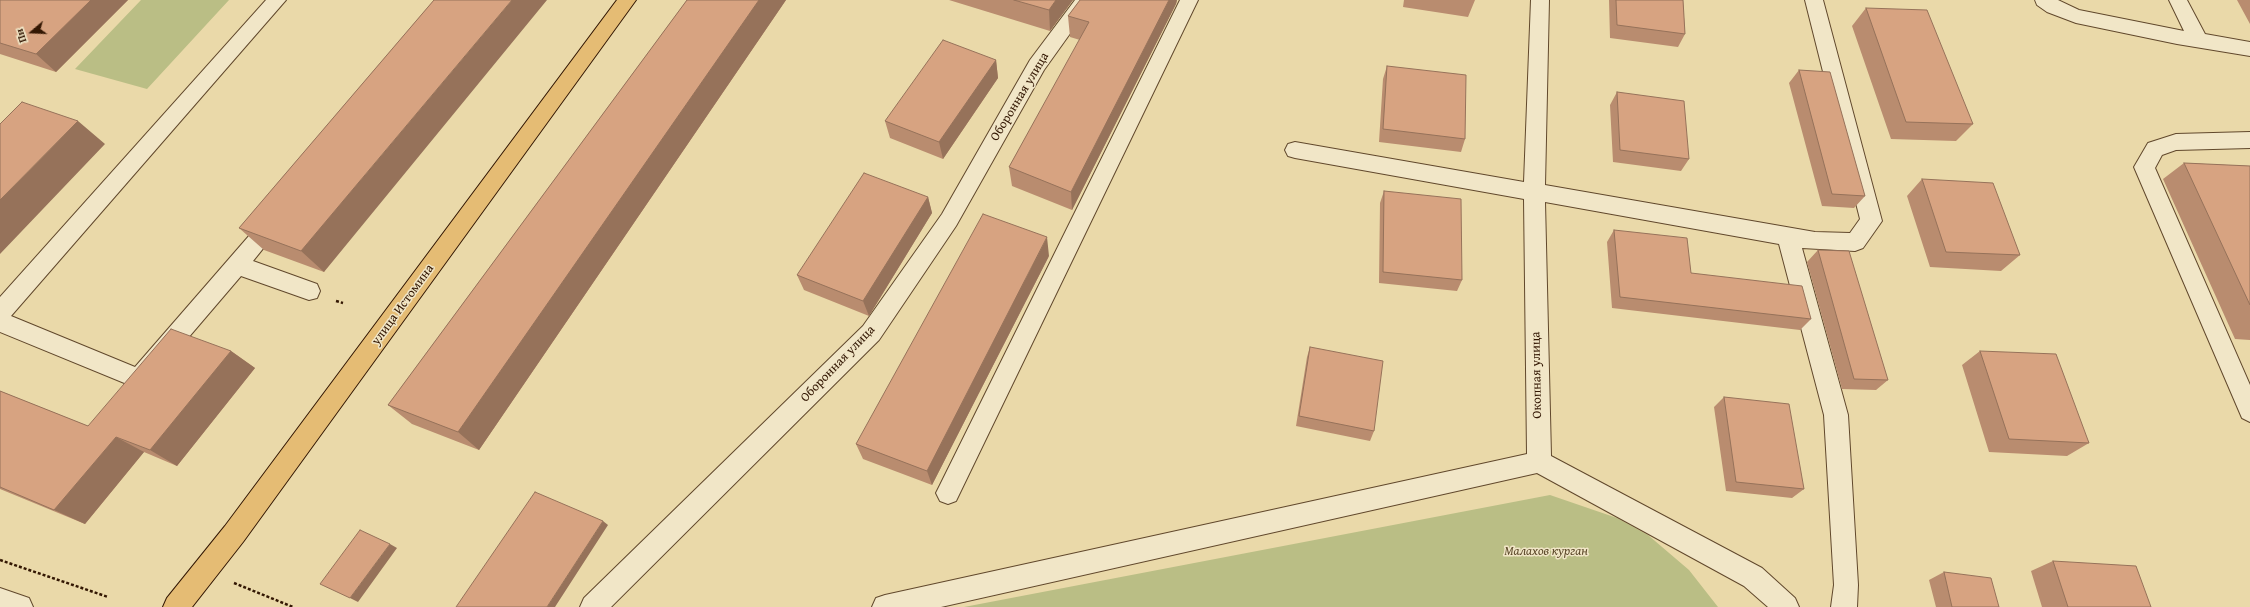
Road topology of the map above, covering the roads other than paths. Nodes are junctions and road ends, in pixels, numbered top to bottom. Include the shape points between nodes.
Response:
1 (277, 0) edge
2 (629, 0) edge
3 (1085, 0) edge
4 (1189, 0) edge
5 (1540, 0) edge
6 (1814, 0) edge
7 (2044, 0) edge
8 (2178, 0) edge
9 (2199, 41) junction
10 (2250, 49) edge
11 (2250, 140) edge
12 (1295, 150) dead end
13 (1534, 192) junction
14 (288, 205) edge
15 (1788, 236) junction
16 (237, 265) junction
17 (309, 291) dead end
18 (0, 313) edge
19 (0, 322) edge
20 (2250, 411) edge
21 (1539, 462) junction
22 (948, 493) dead end
23 (0, 600) edge
24 (20, 607) edge
25 (176, 607) edge
26 (593, 607) edge
27 (885, 607) edge
28 (1786, 607) edge
29 (1844, 607) edge

1 - 18 street
2 - 25 main road, улица Истомина via 234,534
3 - 26 street, Оборонная улица via 1037,65 949,220 871,333
4 - 22 street
5 - 13 street, Окопная улица
6 - 15 street via 1871,221 1855,242 1815,241
7 - 9 street via 2076,16
8 - 9 street
9 - 10 street
11 - 20 street via 2176,142 2155,149 2144,167
12 - 13 street
13 - 15 street
13 - 21 street, Окопная улица
14 - 16 street
15 - 29 street via 1836,415 1846,585
16 - 17 street
16 - 19 street via 139,379
21 - 27 street
21 - 28 street via 1753,577
23 - 24 street

